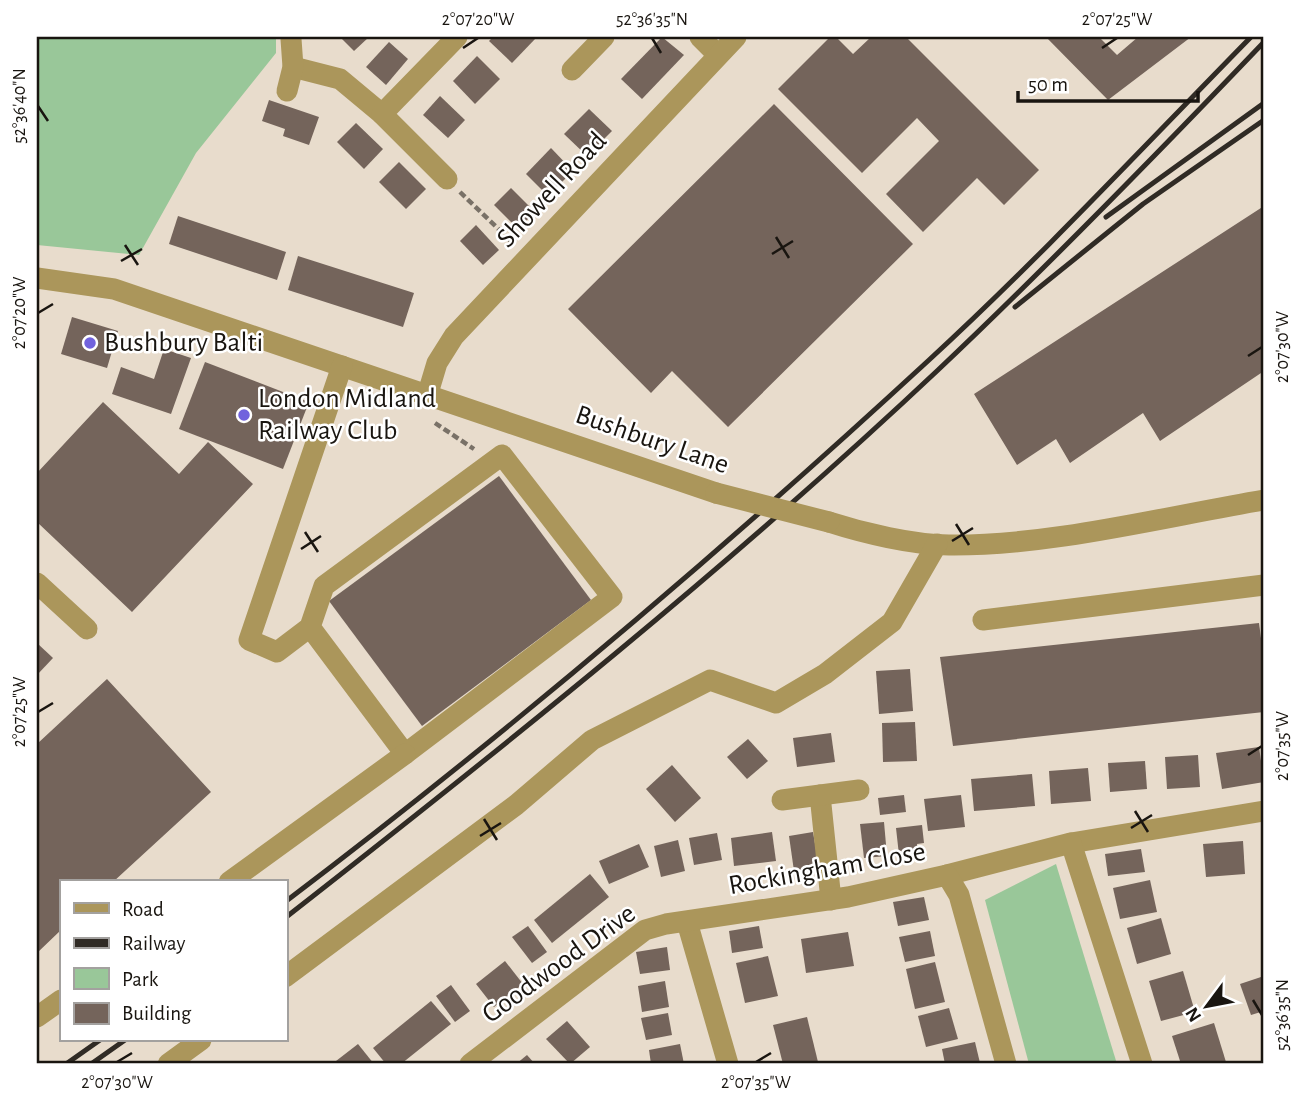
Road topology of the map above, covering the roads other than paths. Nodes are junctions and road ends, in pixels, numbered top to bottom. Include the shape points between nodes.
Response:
1 (457, 37) edge
2 (604, 37) edge
3 (700, 37) edge
4 (736, 37) edge
5 (291, 39) dead end
6 (718, 55) junction
7 (293, 67) junction
8 (572, 70) dead end
9 (286, 91) dead end
10 (382, 114) junction
11 (447, 179) road end
12 (37, 278) edge
13 (342, 366) junction
14 (428, 393) junction
15 (1264, 500) edge
16 (937, 544) junction
17 (37, 583) edge
18 (1264, 585) edge
19 (982, 620) dead end
20 (310, 627) junction
21 (87, 629) dead end
22 (405, 754) junction
23 (859, 790) dead end
24 (820, 795) junction
25 (782, 800) dead end
26 (1264, 811) edge
27 (1071, 843) junction
28 (947, 875) junction
29 (232, 880) edge
30 (831, 900) junction
31 (687, 922) junction
32 (287, 976) edge
33 (60, 1001) edge
34 (37, 1017) edge
35 (198, 1042) edge
36 (168, 1064) edge
37 (470, 1064) edge
38 (728, 1064) edge
39 (1006, 1064) edge
40 (1142, 1064) edge

1 - 10 street
2 - 8 street
3 - 6 street
4 - 6 street, Showell Road
5 - 7 street
6 - 14 street, Showell Road via 454,336 437,363
7 - 9 street
7 - 10 street via 340,79
10 - 11 street
12 - 13 street, Bushbury Lane via 114,289
13 - 14 street, Bushbury Lane
13 - 20 street via 249,640 277,652
14 - 16 street, Bushbury Lane, bridge via 716,493 854,530
15 - 16 street, Bushbury Lane via 1018,542
16 - 32 street via 891,622 825,674 776,703 710,680 592,740 516,805
17 - 21 street
18 - 19 street
20 - 22 street
20 - 22 street via 324,586 502,455 612,597
22 - 29 street
23 - 24 street
24 - 25 street
24 - 30 street
26 - 27 street
27 - 28 street
27 - 40 street
28 - 30 street, Rockingham Close
28 - 39 street, Rockingham Close via 959,895
30 - 31 street, Rockingham Close
31 - 37 street, Goodwood Drive via 645,930
31 - 38 street
33 - 34 street
35 - 36 street

